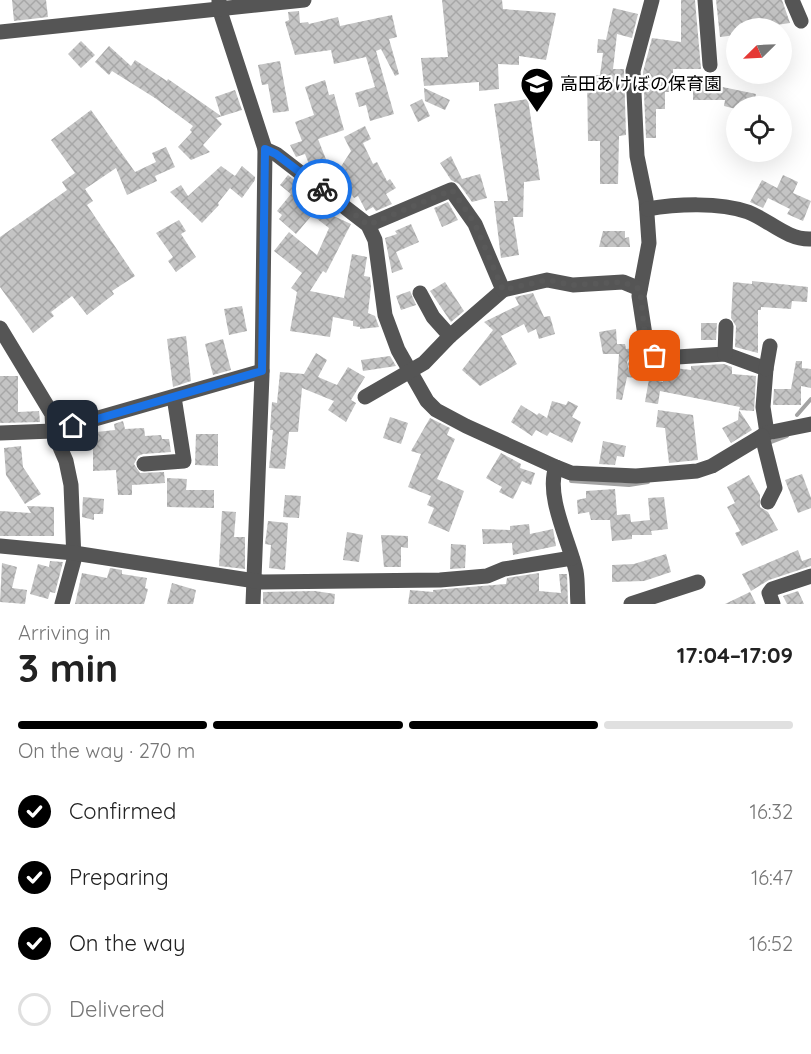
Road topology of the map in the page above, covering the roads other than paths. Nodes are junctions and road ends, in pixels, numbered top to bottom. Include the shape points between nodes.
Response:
1 (304, 0) edge
2 (652, 0) edge
3 (705, 0) edge
4 (792, 0) edge
5 (219, 4) edge
6 (801, 21) dead end
7 (0, 32) edge
8 (710, 65) dead end
9 (265, 149) junction
10 (647, 209) junction
11 (368, 225) junction
12 (811, 239) edge
13 (640, 289) junction
14 (503, 290) junction
15 (420, 292) dead end
16 (726, 326) dead end
17 (0, 328) edge
18 (450, 336) junction
19 (770, 346) dead end
20 (725, 354) junction
21 (658, 357) junction
22 (636, 364) dead end
23 (766, 369) junction
24 (409, 370) junction
25 (262, 371) junction
26 (174, 397) junction
27 (365, 397) dead end
28 (811, 424) edge
29 (53, 431) junction
30 (0, 433) edge
31 (765, 439) junction
32 (144, 464) dead end
33 (556, 467) junction
34 (768, 502) dead end
35 (0, 546) edge
36 (74, 553) junction
37 (572, 558) junction
38 (811, 576) edge
39 (252, 581) junction
40 (698, 582) dead end
41 (62, 604) edge
42 (252, 604) edge
43 (578, 604) edge
44 (631, 604) edge
45 (773, 604) edge

1 - 5 street
2 - 10 street via 633,71 637,156
3 - 8 street
4 - 6 street
5 - 7 street
5 - 9 street
9 - 11 street
9 - 25 street
10 - 12 street via 676,206 746,211 788,234
10 - 13 street via 649,251
11 - 14 street via 452,190 475,224
11 - 24 street via 375,240 385,315
13 - 14 street via 623,282 573,285 547,280
13 - 21 street via 645,336
14 - 18 street
15 - 18 street via 433,317
16 - 20 street
17 - 29 street via 51,414
18 - 24 street via 424,363
19 - 23 street
20 - 21 street
20 - 23 street
21 - 22 street via 641,359
23 - 31 street
24 - 27 street
24 - 33 street via 436,410
25 - 26 street
25 - 39 street
26 - 29 street
26 - 32 street via 184,461
28 - 31 street
29 - 30 street
29 - 36 street via 66,461 71,486
31 - 33 street via 697,471 636,476 571,473
31 - 34 street via 775,488
33 - 37 street via 554,484 560,521
35 - 36 street
36 - 39 street
36 - 41 street
37 - 39 street via 504,568 486,576 440,580
37 - 43 street via 577,573
38 - 45 street via 772,589 769,593
39 - 42 street
40 - 44 street

